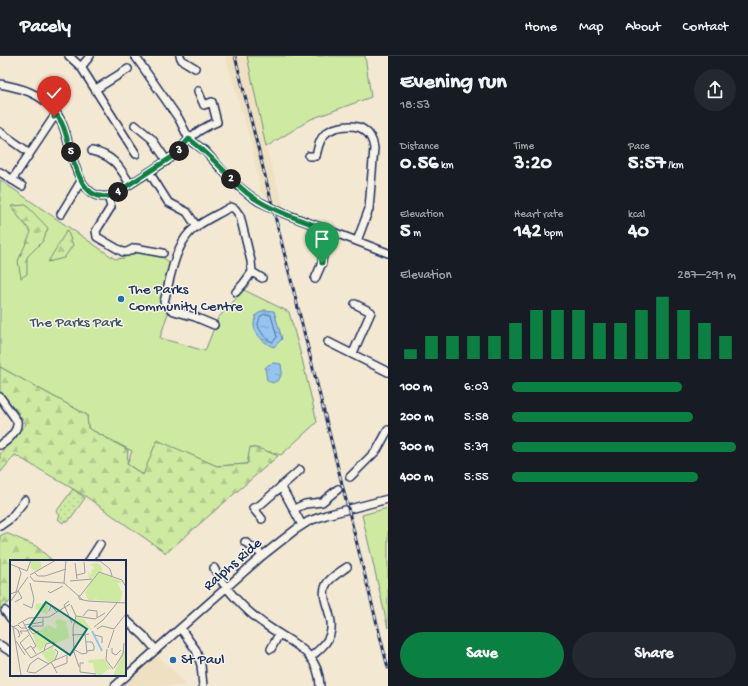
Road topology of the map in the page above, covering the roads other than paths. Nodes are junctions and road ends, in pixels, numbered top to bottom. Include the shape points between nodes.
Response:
1 (69, 56) edge
2 (90, 56) edge
3 (135, 56) edge
4 (180, 56) edge
5 (81, 67) junction
6 (195, 68) dead end
7 (128, 69) dead end
8 (0, 84) edge
9 (96, 89) junction
10 (198, 91) dead end
11 (57, 115) junction
12 (4, 125) dead end
13 (135, 125) dead end
14 (0, 132) edge
15 (189, 139) junction
16 (92, 151) dead end
17 (30, 153) junction
18 (136, 154) dead end
19 (309, 156) dead end
20 (167, 161) junction
21 (0, 172) edge
22 (149, 172) junction
23 (12, 180) junction
24 (81, 181) junction
25 (130, 184) junction
26 (22, 186) dead end
27 (108, 196) junction
28 (61, 214) dead end
29 (197, 227) junction
30 (331, 231) junction
31 (357, 240) junction
32 (163, 253) dead end
33 (388, 253) edge
34 (252, 272) junction
35 (262, 278) dead end
36 (315, 279) dead end
37 (236, 292) dead end
38 (355, 304) dead end
39 (214, 325) dead end
40 (328, 342) dead end
41 (353, 353) junction
42 (388, 372) edge
43 (0, 397) edge
44 (388, 430) edge
45 (0, 445) edge
46 (300, 470) dead end
47 (350, 477) dead end
48 (281, 486) junction
49 (338, 488) dead end
50 (388, 499) edge
51 (25, 500) dead end
52 (294, 509) junction
53 (262, 519) dead end
54 (302, 525) junction
55 (0, 526) edge
56 (245, 542) dead end
57 (100, 544) dead end
58 (262, 556) junction
59 (90, 560) edge
60 (347, 567) dead end
61 (214, 568) dead end
62 (227, 586) junction
63 (5, 611) dead end
64 (10, 618) edge
65 (126, 620) edge
66 (180, 629) junction
67 (279, 634) junction
68 (0, 645) edge
69 (271, 649) dead end
70 (156, 650) junction
71 (10, 651) edge
72 (311, 657) junction
73 (115, 686) edge
74 (203, 686) edge
75 (320, 686) edge

1 - 5 street
2 - 5 street
3 - 15 street via 179,119
4 - 6 street
5 - 9 street
7 - 9 street
8 - 11 street via 21,88 38,96
9 - 18 street
10 - 15 street via 204,105 212,102 217,122
11 - 17 street
11 - 24 street via 64,127
12 - 14 street
13 - 20 street via 152,139
14 - 17 street
15 - 20 street
15 - 30 street via 258,201
16 - 25 street via 113,160
17 - 23 street
19 - 31 street via 316,156 318,142 326,132 338,127 363,129 373,141 368,209
20 - 22 street
21 - 23 street
22 - 25 street
22 - 29 street via 168,202 187,212
23 - 26 street
24 - 27 street via 92,192
24 - 28 street
25 - 27 street
27 - 32 street via 111,207 96,232 97,237 123,252 135,248
29 - 34 street via 231,207 239,212
29 - 39 street via 182,243 164,302 174,311
30 - 31 street
30 - 36 street
31 - 33 street
34 - 35 street
34 - 37 street
38 - 41 street via 371,312
40 - 41 street
41 - 42 street
43 - 45 street via 18,426
44 - 47 street via 377,450
46 - 48 street
48 - 52 street
48 - 53 street via 253,508
49 - 52 street via 322,502 305,504
50 - 54 street, Ralphs Ride via 326,515
51 - 55 street via 10,519
52 - 54 street
54 - 58 street, Ralphs Ride
56 - 58 street
57 - 59 street
58 - 62 street, Ralphs Ride
60 - 72 street via 326,584 324,591 331,617 330,633 326,642
61 - 62 street via 218,578
62 - 66 street, Ralphs Ride
62 - 67 street via 253,615
63 - 64 street
65 - 70 street
66 - 70 street, Ralphs Ride
66 - 74 street via 196,650
67 - 69 street
67 - 72 street
68 - 71 street
70 - 73 street, Ralphs Ride
72 - 75 street via 320,677

